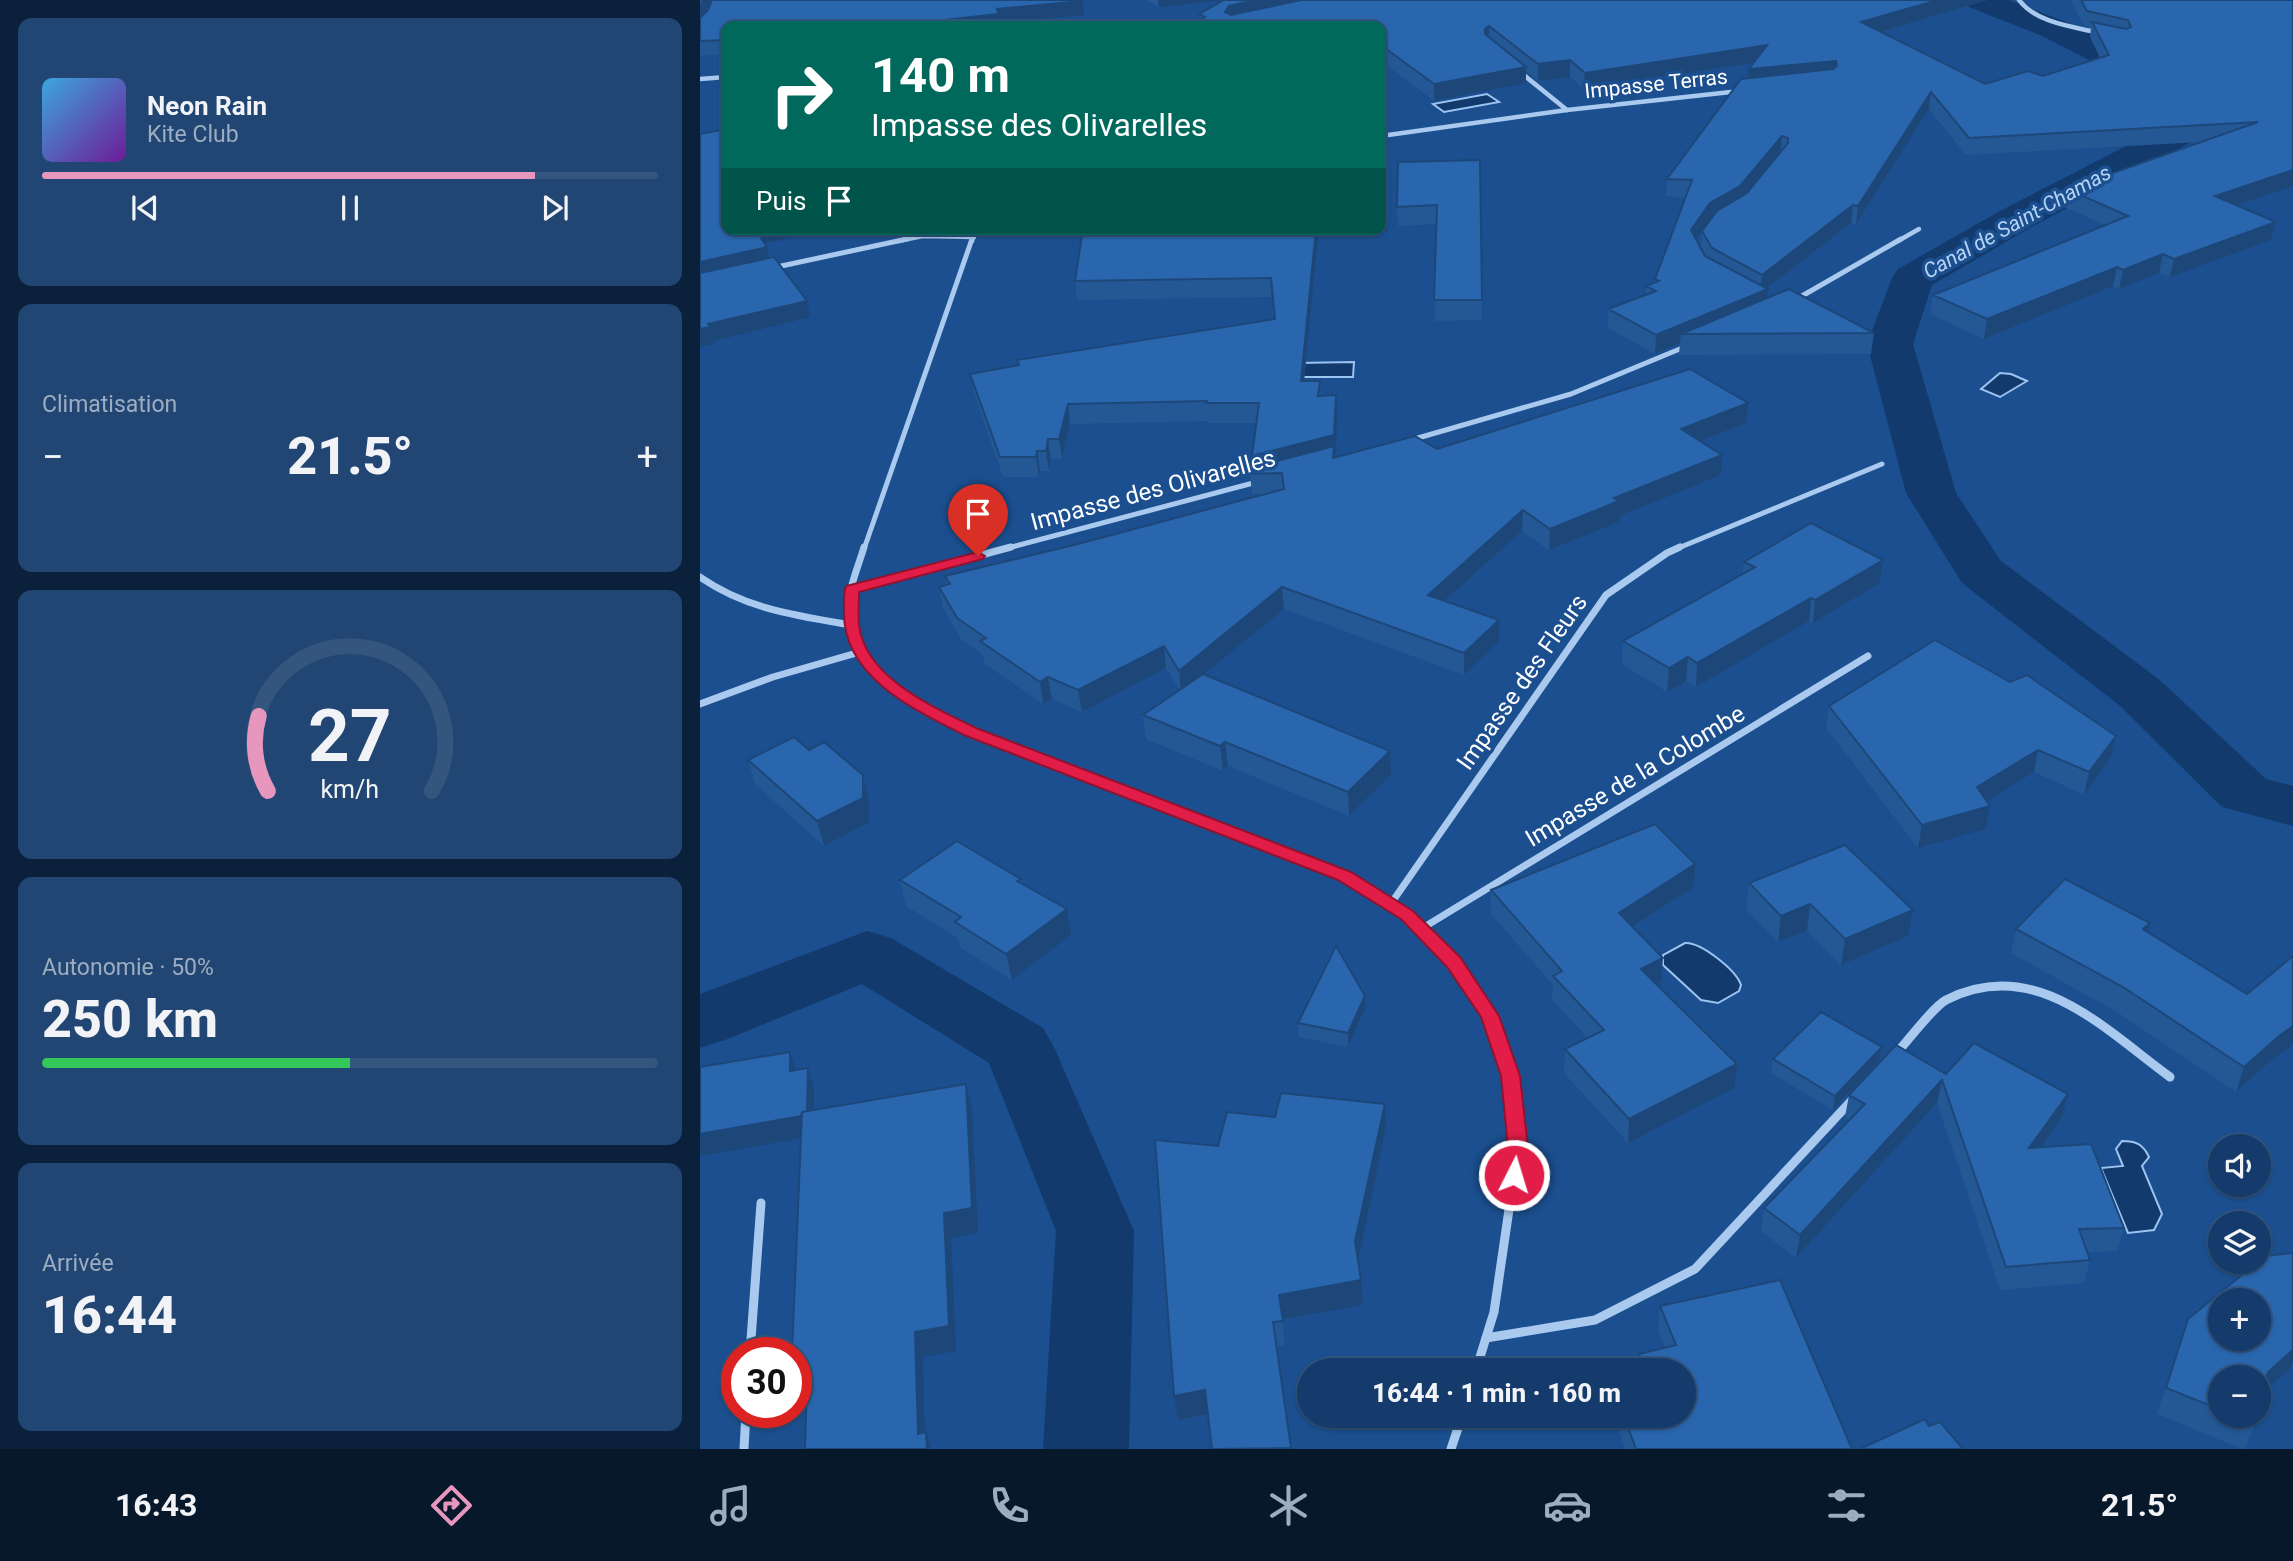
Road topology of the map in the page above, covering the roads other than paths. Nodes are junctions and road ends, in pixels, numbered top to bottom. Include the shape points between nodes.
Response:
1 (2019, 0) edge
2 (2112, 37) edge
3 (1518, 71) edge
4 (721, 77) edge
5 (700, 79) edge
6 (1748, 90) edge
7 (1567, 110) junction
8 (1386, 135) edge
9 (1919, 229) dead end
10 (940, 235) edge
11 (974, 235) edge
12 (759, 271) edge
13 (1790, 302) edge
14 (1693, 344) edge
15 (1398, 444) edge
16 (1882, 464) dead end
17 (1265, 480) edge
18 (700, 577) edge
19 (851, 590) junction
20 (851, 625) junction
21 (860, 652) junction
22 (1868, 656) dead end
23 (700, 704) edge
24 (1390, 905) junction
25 (1421, 929) junction
26 (1889, 1061) edge
27 (2170, 1077) dead end
28 (1861, 1090) edge
29 (761, 1203) dead end
30 (751, 1337) edge
31 (1486, 1338) junction
32 (1480, 1358) edge
33 (745, 1428) edge
34 (1458, 1428) edge
35 (744, 1449) edge
36 (1451, 1449) edge

1 - 2 street via 2042,17
3 - 7 street, Impasse Terras
4 - 5 street
6 - 7 street, Impasse Terras
7 - 8 street, Impasse Terras
9 - 13 street
10 - 12 street
11 - 19 street
14 - 15 street via 1571,394
16 - 24 street, Impasse des Fleurs via 1667,553 1606,595
17 - 19 street, Impasse des Olivarelles
18 - 20 street via 749,605
19 - 20 street
20 - 21 street
21 - 23 street
21 - 24 street via 874,671 915,704 970,732 1344,876
22 - 25 street, Impasse de la Colombe
24 - 25 street
25 - 31 street via 1453,962 1489,1016 1510,1076 1518,1148 1494,1312
26 - 27 street via 1944,1002 1975,990 2020,985 2065,1000
28 - 31 street via 1695,1269 1595,1320
29 - 30 street
31 - 32 street
33 - 35 street
34 - 36 street

